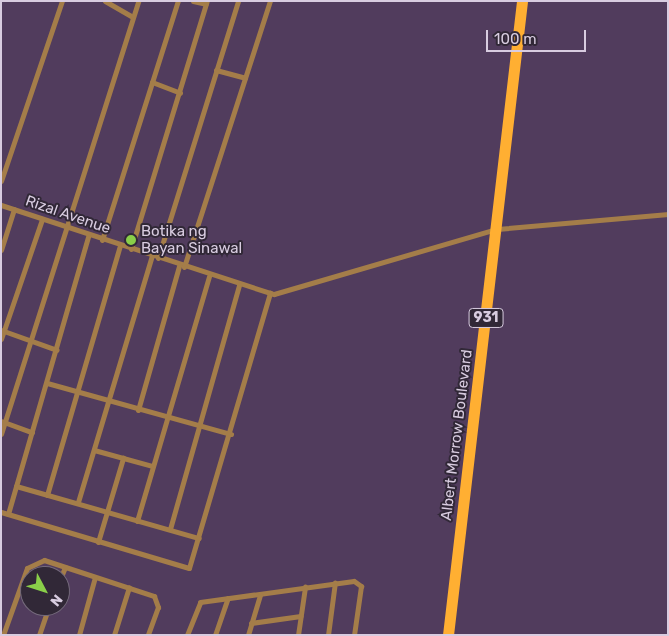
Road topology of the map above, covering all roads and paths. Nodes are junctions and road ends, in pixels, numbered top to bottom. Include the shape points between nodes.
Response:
1 (62, 1) edge
2 (105, 1) edge
3 (138, 1) edge
4 (193, 1) edge
5 (238, 1) edge
6 (270, 1) edge
7 (522, 1) edge
8 (179, 2) edge
9 (207, 3) edge
10 (133, 17) junction
11 (216, 70) junction
12 (245, 78) junction
13 (152, 82) junction
14 (180, 93) junction
15 (1, 181) edge
16 (1, 205) edge
17 (14, 210) junction
18 (668, 214) edge
19 (42, 219) junction
20 (65, 228) junction
21 (497, 229) junction
22 (88, 236) junction
23 (102, 240) junction
24 (120, 246) junction
25 (131, 249) junction
26 (1, 250) edge
27 (155, 257) junction
28 (182, 266) junction
29 (209, 276) junction
30 (238, 285) junction
31 (270, 293) junction
32 (2, 331) edge
33 (1, 339) edge
34 (30, 341) junction
35 (57, 350) junction
36 (47, 382) junction
37 (77, 392) junction
38 (109, 401) junction
39 (138, 410) junction
40 (166, 418) junction
41 (3, 422) edge
42 (197, 426) junction
43 (32, 432) junction
44 (1, 434) edge
45 (231, 434) junction
46 (94, 450) junction
47 (123, 458) junction
48 (152, 466) junction
49 (16, 486) junction
50 (47, 495) junction
51 (78, 502) junction
52 (108, 511) junction
53 (1, 512) edge
54 (8, 514) junction
55 (137, 521) junction
56 (170, 529) junction
57 (200, 538) junction
58 (98, 542) junction
59 (29, 566) edge
60 (65, 566) edge
61 (70, 568) edge
62 (95, 577) junction
63 (335, 582) junction
64 (129, 587) junction
65 (305, 587) junction
66 (20, 590) edge
67 (260, 595) junction
68 (228, 598) junction
69 (46, 616) edge
70 (301, 616) junction
71 (251, 623) junction
72 (3, 635) edge
73 (39, 635) edge
74 (78, 635) edge
75 (114, 635) edge
76 (148, 635) edge
77 (186, 635) edge
78 (216, 635) edge
79 (248, 635) edge
80 (298, 635) edge
81 (328, 635) edge
82 (354, 635) edge
83 (448, 635) edge

1 - 15 street
2 - 10 street
3 - 10 street
4 - 9 street
5 - 11 street
6 - 12 street
7 - 21 main road, Albert Morrow Boulevard / 931
8 - 13 street
9 - 14 street
10 - 20 street
11 - 12 street
11 - 27 street
12 - 28 street
13 - 14 street
13 - 23 street
14 - 25 street
16 - 17 street, Rizal Avenue
17 - 19 street, Rizal Avenue
17 - 26 street
18 - 21 street
19 - 20 street, Rizal Avenue
19 - 32 street
20 - 22 street, Rizal Avenue
20 - 34 street
21 - 31 street via 286,292
21 - 83 main road, Albert Morrow Boulevard / 931
22 - 23 street, Rizal Avenue
22 - 35 street
23 - 24 street, Rizal Avenue
24 - 25 street, Rizal Avenue
24 - 37 street
25 - 27 street, Rizal Avenue
27 - 28 street, Rizal Avenue
27 - 38 street
28 - 29 street, Rizal Avenue
28 - 39 street
29 - 30 street, Rizal Avenue
29 - 40 street
30 - 31 street, Rizal Avenue
30 - 42 street
31 - 45 street
32 - 33 street
32 - 34 street
34 - 35 street
34 - 41 street
35 - 36 street
36 - 37 street
36 - 43 street
37 - 38 street
37 - 50 street
38 - 39 street
38 - 46 street
39 - 40 street
40 - 42 street
40 - 48 street
41 - 43 street
41 - 44 street
42 - 45 street
42 - 56 street
43 - 49 street
45 - 57 street
46 - 47 street
46 - 51 street
47 - 48 street
47 - 52 street
48 - 55 street
49 - 50 street
49 - 54 street
50 - 51 street
51 - 52 street
52 - 55 street
52 - 58 street
53 - 54 street
54 - 58 street
55 - 56 street
56 - 57 street
57 - 58 street via 188,568
59 - 60 street via 44,560
61 - 62 street
62 - 64 street
62 - 74 street
63 - 65 street
63 - 81 street
63 - 82 street via 360,583
64 - 75 street
64 - 76 street via 157,599
65 - 67 street
65 - 70 street
66 - 72 street
67 - 68 street
67 - 71 street
68 - 77 street via 198,603
68 - 78 street
69 - 73 street
70 - 71 street
70 - 80 street
71 - 79 street

